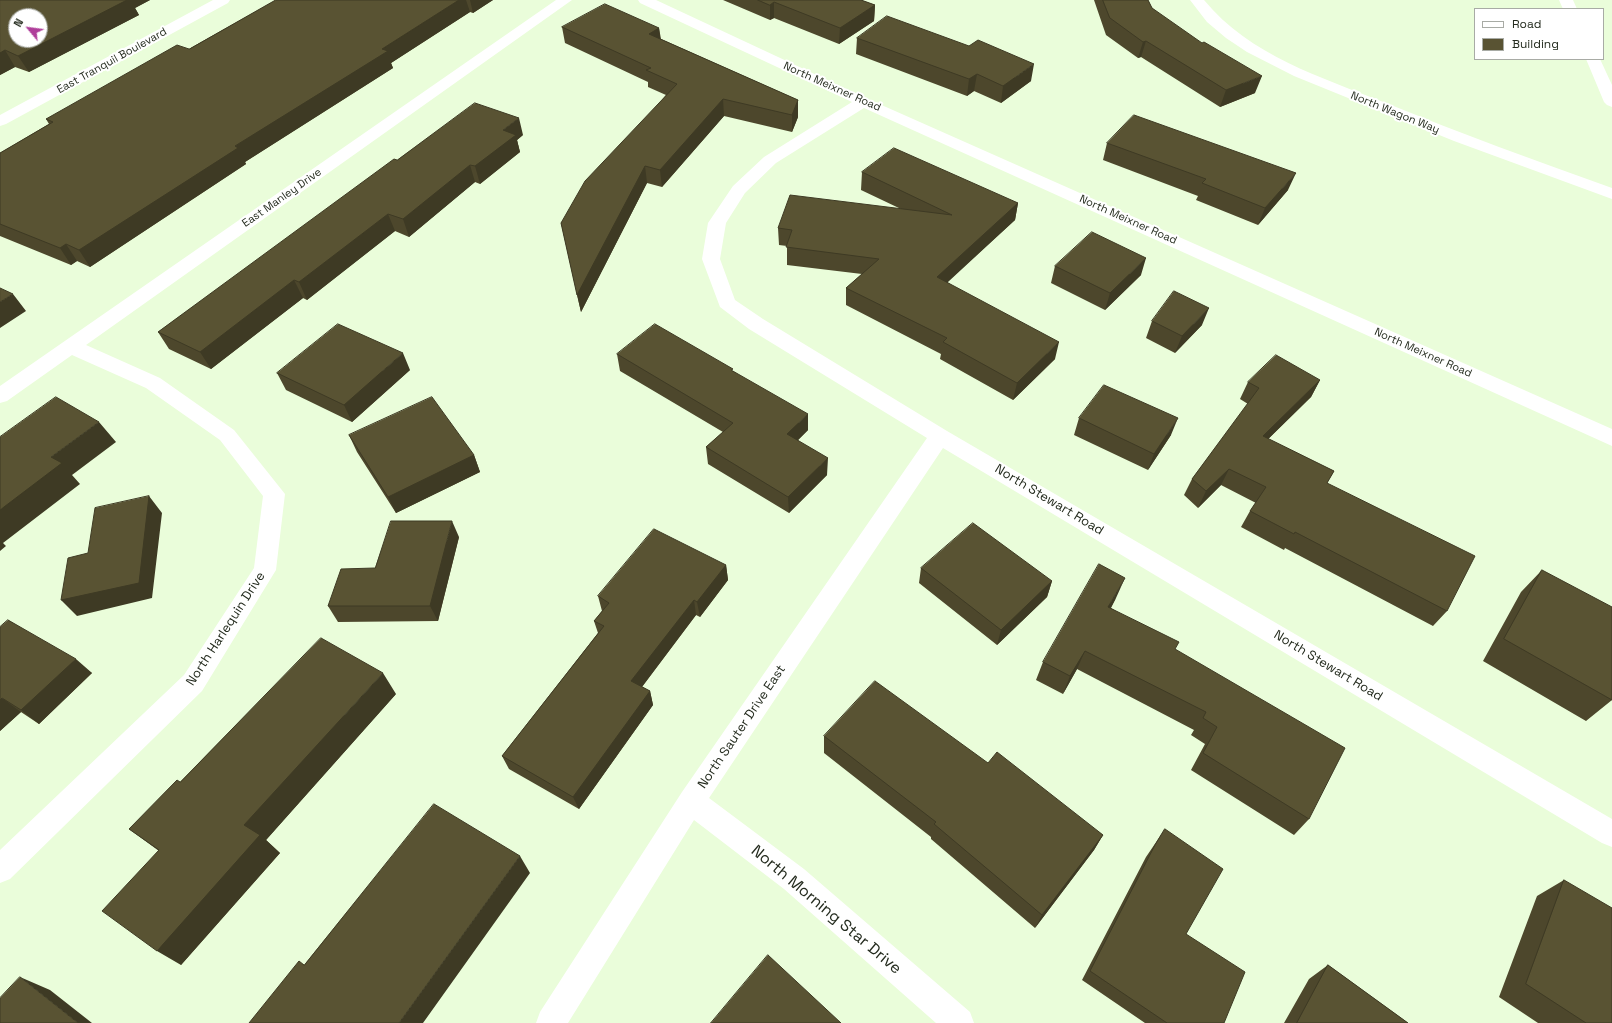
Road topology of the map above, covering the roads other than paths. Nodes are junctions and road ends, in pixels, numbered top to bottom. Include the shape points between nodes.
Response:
1 (223, 0) edge
2 (565, 0) edge
3 (645, 0) edge
4 (1197, 0) edge
5 (1593, 60) edge
6 (863, 102) junction
7 (1612, 102) edge
8 (0, 121) edge
9 (1612, 194) edge
10 (70, 346) junction
11 (0, 396) edge
12 (940, 436) junction
13 (1612, 438) edge
14 (691, 802) junction
15 (1612, 834) edge
16 (0, 869) edge
17 (551, 1023) edge
18 (959, 1023) edge

1 - 8 street, East Tranquil Boulevard
2 - 10 street, East Manley Drive
3 - 6 street, North Meixner Road
4 - 9 street, North Wagon Way via 1202,9 1229,35 1278,64 1438,130
5 - 7 street
6 - 12 street, North Stewart Road via 770,160 738,190 717,223 711,259 727,302 733,307 756,324
6 - 13 street, North Meixner Road
10 - 11 street, East Manley Drive
10 - 16 street, North Harlequin Drive via 153,383 227,436 274,494 265,570 193,683
12 - 14 street, North Sauter Drive East
12 - 15 street, North Stewart Road
14 - 17 street, North Sauter Drive East
14 - 18 street, North Morning Star Drive via 794,880

